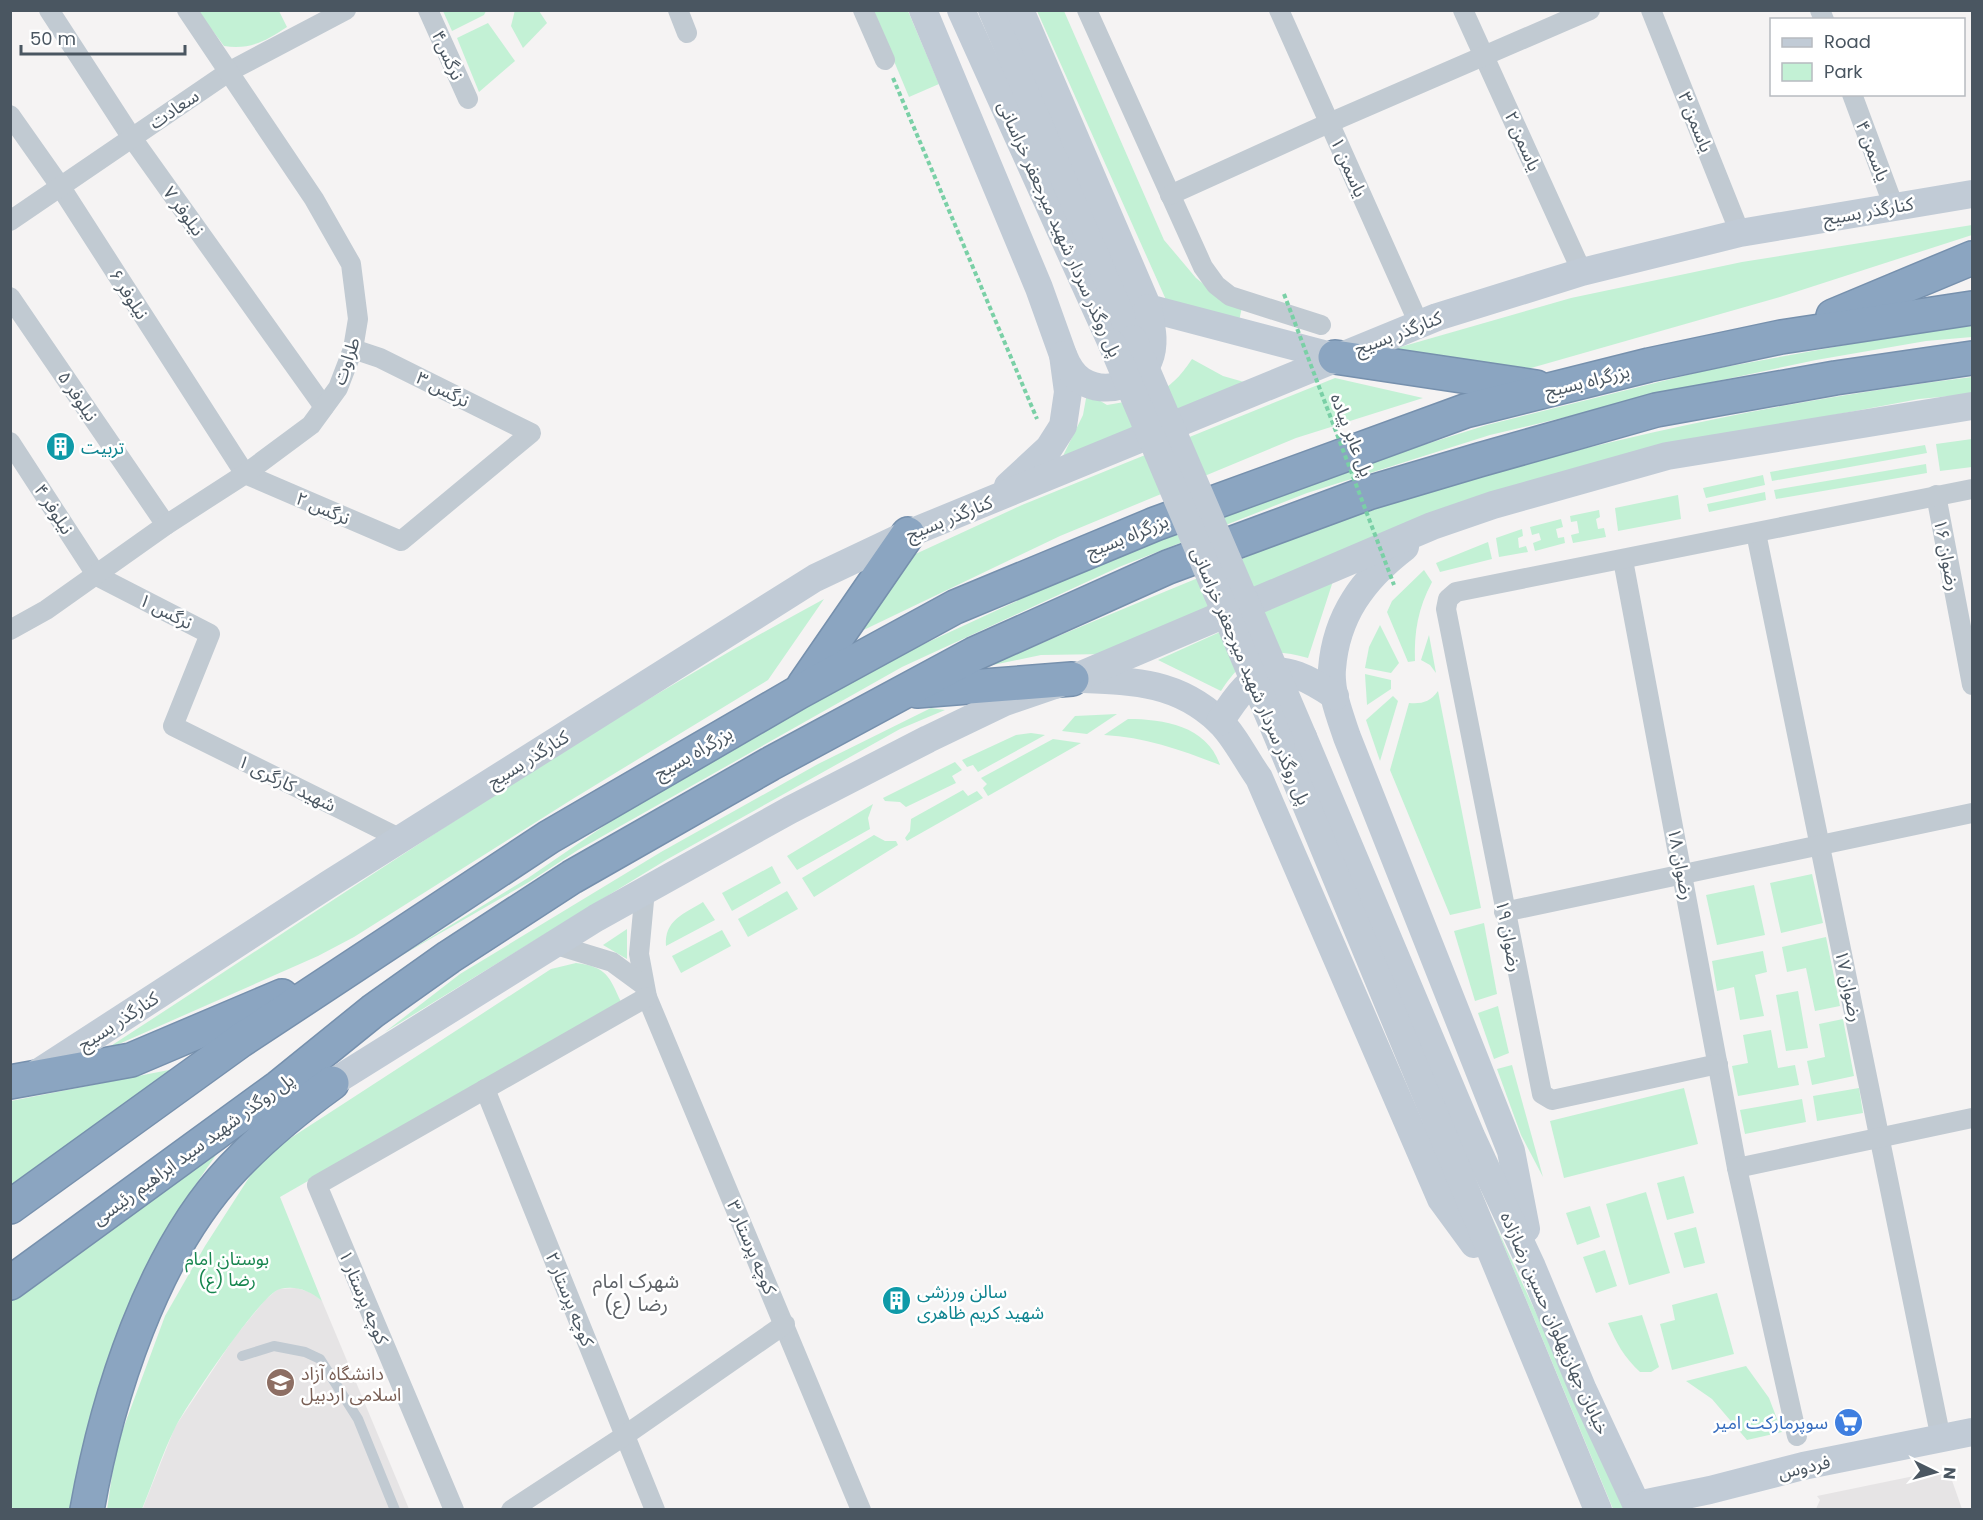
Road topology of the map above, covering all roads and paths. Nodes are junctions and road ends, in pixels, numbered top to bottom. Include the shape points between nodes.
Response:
1 (49, 10) edge
2 (187, 10) edge
3 (346, 10) edge
4 (428, 10) edge
5 (678, 10) edge
6 (863, 10) edge
7 (923, 10) edge
8 (961, 10) edge
9 (992, 10) edge
10 (1020, 10) edge
11 (1087, 10) edge
12 (1279, 10) edge
13 (1464, 10) edge
14 (1590, 10) edge
15 (1651, 10) edge
16 (308, 18) edge
17 (687, 33) dead end
18 (1485, 57) junction
19 (885, 60) joint
20 (230, 71) junction
21 (1853, 96) edge
22 (468, 99) dead end
23 (10, 115) edge
24 (1329, 123) junction
25 (132, 138) junction
26 (60, 186) junction
27 (1972, 194) edge
28 (1170, 195) junction
29 (1894, 207) junction
30 (10, 221) edge
31 (1740, 233) junction
32 (1972, 258) edge
33 (1582, 272) junction
34 (1284, 294) dead end
35 (10, 297) edge
36 (1148, 308) junction
37 (1972, 308) edge
38 (1419, 324) junction
39 (1321, 325) dead end
40 (1781, 337) junction
41 (1122, 341) junction
42 (353, 349) junction
43 (1063, 355) junction
44 (1335, 357) junction
45 (1972, 358) edge
46 (1552, 389) junction
47 (1972, 406) edge
48 (324, 407) junction
49 (10, 442) edge
50 (1049, 448) junction
51 (245, 474) junction
52 (1972, 489) edge
53 (1936, 495) junction
54 (994, 499) junction
55 (165, 525) junction
56 (1432, 526) junction
57 (1756, 533) junction
58 (908, 534) junction
59 (401, 541) joint
60 (1623, 560) junction
61 (97, 576) junction
62 (1394, 585) dead end
63 (13, 623) edge
64 (1072, 679) junction
65 (1972, 686) edge
66 (800, 692) junction
67 (904, 692) junction
68 (1335, 696) junction
69 (1220, 722) junction
70 (173, 726) joint
71 (1292, 740) junction
72 (1972, 813) edge
73 (401, 839) junction
74 (1821, 845) junction
75 (1683, 874) junction
76 (645, 890) junction
77 (1504, 912) junction
78 (553, 944) junction
79 (361, 963) junction
80 (644, 991) junction
81 (1718, 1064) junction
82 (20, 1080) edge
83 (332, 1083) joint
84 (485, 1089) junction
85 (1972, 1118) edge
86 (1471, 1136) joint
87 (1880, 1136) junction
88 (1446, 1147) joint
89 (1737, 1168) junction
90 (10, 1207) edge
91 (1532, 1267) junction
92 (1502, 1281) junction
93 (10, 1282) edge
94 (785, 1324) junction
95 (242, 1356) dead end
96 (1972, 1432) edge
97 (624, 1436) junction
98 (1797, 1436) dead end
99 (1941, 1439) junction
100 (1638, 1507) edge
101 (87, 1509) edge
102 (395, 1509) edge
103 (454, 1509) edge
104 (512, 1509) edge
105 (655, 1509) edge
106 (861, 1509) edge
107 (1598, 1509) edge

1 - 25 street, نیلوفر ۷
2 - 20 street, طراوت
3 - 16 street, سعادت
4 - 22 street, نرگس۴
5 - 17 street
6 - 19 street
7 - 43 main road
8 - 41 main road, پل روگذر سردار شهید میرجعفر خراسانی
9 - 41 main road, پل روگذر سردار شهید میرجعفر خراسانی
10 - 36 main road
11 - 28 street
12 - 24 street, یاسمن ۱
13 - 18 street, یاسمن ۲
14 - 18 street
15 - 31 street, یاسمن ۳
16 - 20 street, سعادت
18 - 24 street
18 - 33 street, یاسمن ۲
19 - 50 path
20 - 25 street, سعادت
20 - 42 street, طراوت via 314,199 351,264 358,319
21 - 29 street, یاسمن ۴
23 - 26 street, نیلوفر ۶
24 - 28 street
24 - 38 street, یاسمن ۱
25 - 26 street, سعادت
25 - 48 street, نیلوفر ۷
26 - 30 street, سعادت
26 - 51 street, نیلوفر ۶
27 - 29 main road, کنارگذر بسیج
28 - 39 street via 1203,267 1216,285 1230,296
29 - 31 main road, کنارگذر بسیج
31 - 33 main road, کنارگذر بسیج
32 - 40 highway
33 - 38 main road, کنارگذر بسیج
34 - 62 path, پل عابر پیاده, bridge
35 - 55 street, نیلوفر ۵
36 - 43 main road via 1153,345 1149,361 1127,384 1104,388 1081,381
36 - 44 main road
37 - 40 highway, بزرگراه بسیج
38 - 44 main road, کنارگذر بسیج
40 - 46 highway, بزرگراه بسیج
41 - 71 main road, پل روگذر سردار شهید میرجعفر خراسانی, bridge
42 - 48 street, طراوت via 338,388
42 - 59 street, نرگس ۳ via 380,358 531,433
43 - 50 main road via 1068,392 1065,414 1063,426
44 - 46 highway
44 - 54 main road, کنارگذر بسیج
45 - 67 highway via 1656,410 1368,494 1168,567 974,654
46 - 66 highway, بزرگراه بسیج via 1465,411 1155,524 955,607
47 - 56 main road via 1667,456
48 - 51 street, طراوت via 311,425
49 - 61 street, نیلوفر ۴
50 - 54 main road
51 - 55 street, طراوت
51 - 59 street, نرگس ۲
52 - 53 street
53 - 57 street
53 - 65 street, رضوان ۱۶
54 - 58 main road, کنارگذر بسیج
55 - 61 street, طراوت
56 - 64 main road
56 - 68 main road via 1379,567 1342,617 1332,670
57 - 60 street
57 - 74 street, رضوان ۱۷
58 - 66 highway
58 - 73 main road, کنارگذر بسیج via 815,578
60 - 75 street, رضوان ۱۸
60 - 77 street, رضوان ۱۹ via 1456,592 1448,599 1446,609
61 - 63 street, طراوت via 46,610
61 - 70 street, نرگس ۱ via 210,634
64 - 67 highway
64 - 69 main road via 1137,681 1180,692
64 - 76 main road via 1005,702 928,739
66 - 79 highway, بزرگراه بسیج via 549,837
67 - 93 highway, پل روگذر شهید سید ابراهیم رئیسی via 572,877 449,957 373,1011 279,1088
68 - 69 main road via 1306,677 1275,670 1252,679
68 - 91 main road via 1347,737 1512,1151
69 - 92 main road via 1259,778 1441,1199
70 - 73 street, شهید کارگری ۱
71 - 86 main road, پل روگذر سردار شهید میرجعفر خراسانی
71 - 88 main road, پل روگذر سردار شهید میرجعفر خراسانی
72 - 74 street
73 - 82 main road, کنارگذر بسیج
74 - 75 street
74 - 87 street, رضوان ۱۷
75 - 77 street
75 - 81 street, رضوان ۱۸
76 - 78 main road
76 - 80 street via 639,933
77 - 81 street, رضوان ۱۹ via 1542,1094 1552,1100
78 - 80 street via 612,962
78 - 83 main road
79 - 82 highway via 131,1060
79 - 90 highway via 240,1041
80 - 84 street
80 - 94 street, کوچه پرستار ۳
81 - 89 street, رضوان ۱۸
83 - 101 highway via 285,1118 231,1170 189,1225 156,1287 120,1374 98,1450
84 - 97 street, کوچه پرستار ۲
84 - 103 street, کوچه پرستار ۱ via 317,1185
85 - 87 street
86 - 91 main road, خیابان جهان‌پهلوان حسین رضا‌زاده
87 - 89 street
87 - 99 street, رضوان ۱۷
88 - 92 main road, خیابان جهان‌پهلوان حسین رضا‌زاده
89 - 98 street, رضوان ۱۸
91 - 100 main road, خیابان جهان‌پهلوان حسین رضا‌زاده via 1583,1390
92 - 107 main road, خیابان جهان‌پهلوان حسین رضا‌زاده
94 - 97 street
94 - 106 street, کوچه پرستار ۳
95 - 102 lane via 274,1346 320,1359 358,1419
96 - 99 main road, فردوس
97 - 104 street
97 - 105 street, کوچه پرستار ۲
99 - 100 main road, فردوس via 1803,1466

